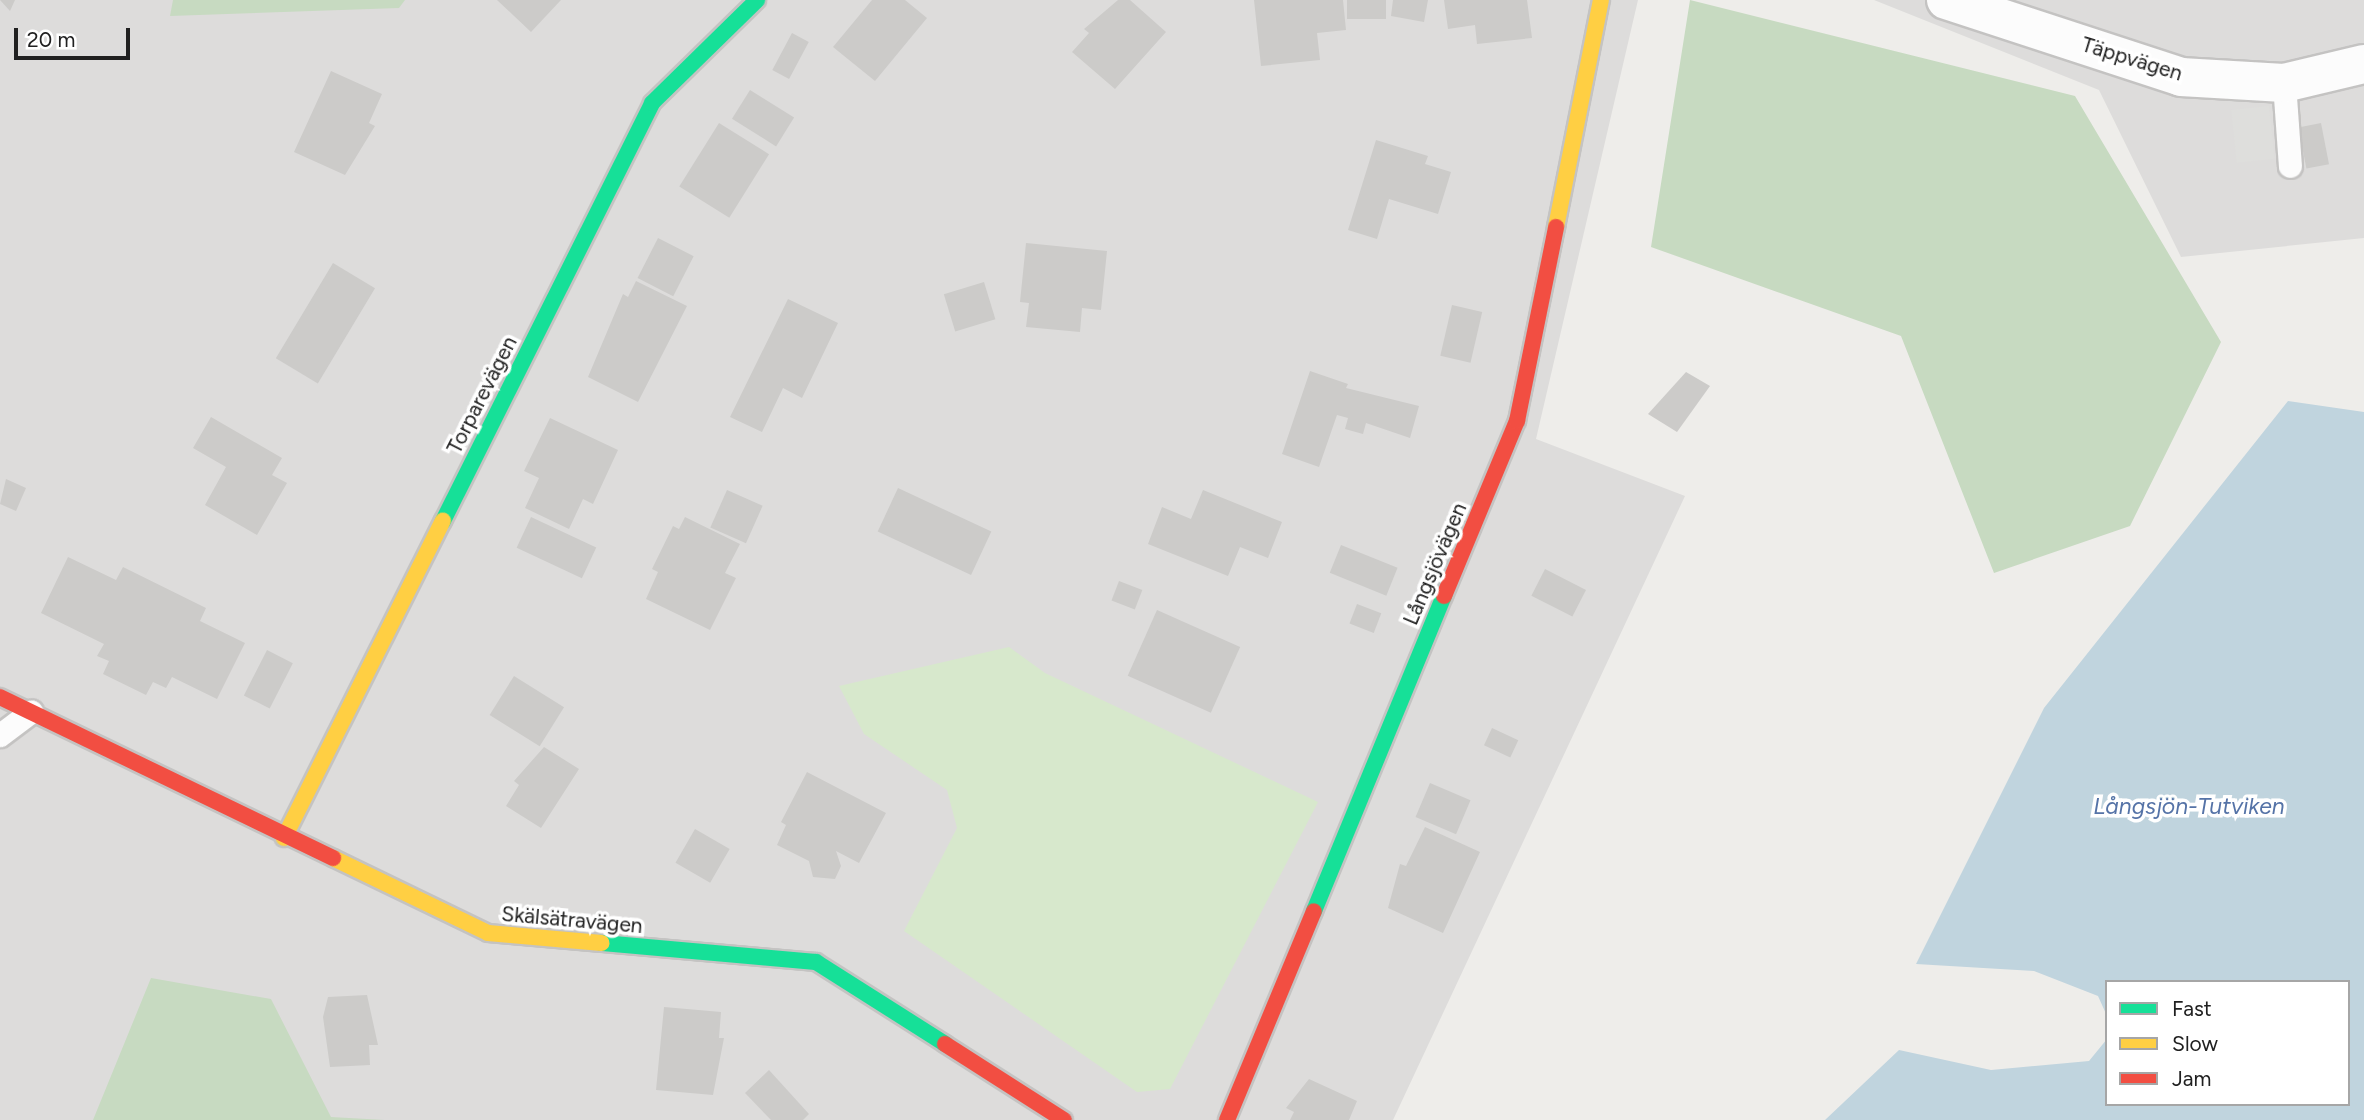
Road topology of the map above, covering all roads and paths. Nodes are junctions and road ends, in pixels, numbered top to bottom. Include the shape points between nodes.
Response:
1 (757, 0) edge
2 (1601, 0) edge
3 (1946, 0) edge
4 (2364, 64) edge
5 (2284, 83) junction
6 (2290, 166) dead end
7 (0, 697) edge
8 (31, 712) junction
9 (0, 735) edge
10 (284, 838) junction
11 (1064, 1120) edge
12 (1227, 1120) edge

1 - 10 street, Torparevägen via 652,103
2 - 12 street, Långsjövägen via 1517,421
3 - 5 street, Täppvägen via 2181,77
4 - 5 street, Täppvägen
5 - 6 lane via 2279,130
7 - 8 street, Skälsätravägen
8 - 9 lane
8 - 10 street, Skälsätravägen
10 - 11 street, Skälsätravägen via 488,933 816,962

